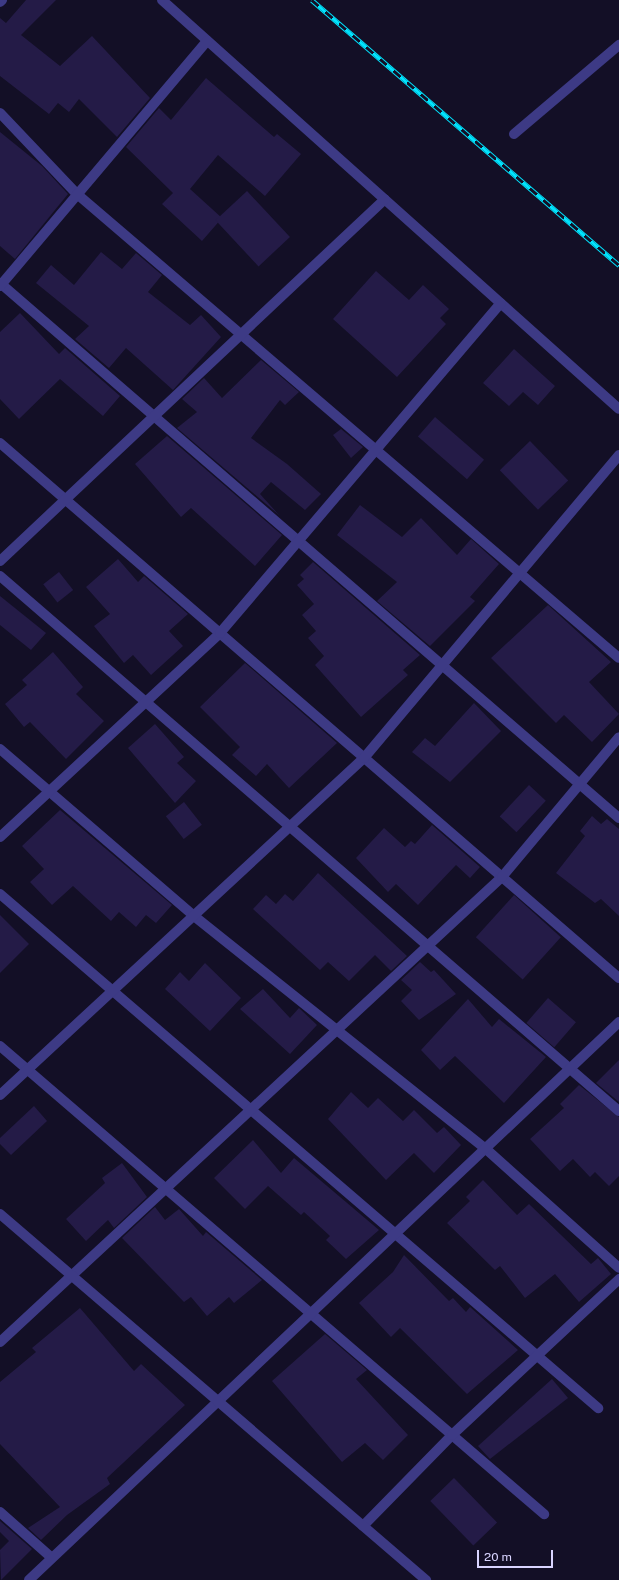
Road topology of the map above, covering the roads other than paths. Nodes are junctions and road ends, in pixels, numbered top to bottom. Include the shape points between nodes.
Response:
1 (162, 0) edge
2 (207, 40) junction
3 (619, 46) edge
4 (0, 113) edge
5 (514, 134) dead end
6 (77, 194) junction
7 (385, 199) junction
8 (0, 284) edge
9 (500, 303) junction
10 (241, 334) junction
11 (619, 409) edge
12 (154, 416) junction
13 (0, 443) edge
14 (374, 448) junction
15 (619, 455) edge
16 (66, 499) junction
17 (297, 540) junction
18 (0, 561) edge
19 (519, 572) junction
20 (0, 576) edge
21 (220, 633) junction
22 (619, 658) edge
23 (442, 665) junction
24 (146, 702) junction
25 (619, 737) edge
26 (0, 749) edge
27 (364, 758) junction
28 (580, 784) junction
29 (49, 791) junction
30 (619, 818) edge
31 (290, 827) junction
32 (0, 837) edge
33 (502, 877) junction
34 (0, 894) edge
35 (194, 916) junction
36 (428, 946) junction
37 (619, 978) edge
38 (113, 991) junction
39 (619, 1022) edge
40 (336, 1028) junction
41 (0, 1046) edge
42 (570, 1069) junction
43 (28, 1070) junction
44 (0, 1095) edge
45 (251, 1110) junction
46 (619, 1111) edge
47 (486, 1149) junction
48 (166, 1189) junction
49 (0, 1214) edge
50 (395, 1234) junction
51 (619, 1268) edge
52 (71, 1275) junction
53 (619, 1279) edge
54 (311, 1314) junction
55 (0, 1342) edge
56 (537, 1356) junction
57 (217, 1400) junction
58 (598, 1408) dead end
59 (452, 1435) junction
60 (0, 1512) edge
61 (544, 1514) dead end
62 (363, 1526) junction
63 (52, 1558) junction
64 (29, 1580) edge
65 (426, 1580) edge

1 - 2 street
2 - 6 street
2 - 7 street
3 - 5 street
4 - 6 street
6 - 8 street
6 - 10 street
7 - 9 street
7 - 10 street
8 - 12 street
9 - 11 street
9 - 14 street
10 - 12 street
10 - 14 street
12 - 16 street
12 - 17 street
13 - 16 street
14 - 17 street
14 - 19 street
15 - 19 street
16 - 18 street
16 - 21 street
17 - 21 street
17 - 23 street
19 - 22 street
19 - 23 street
20 - 24 street
21 - 24 street
21 - 27 street
23 - 27 street
23 - 28 street
24 - 29 street
24 - 31 street
25 - 28 street
26 - 29 street
27 - 31 street
27 - 33 street
28 - 30 street
28 - 33 street
29 - 32 street
29 - 35 street
31 - 35 street
31 - 36 street
33 - 36 street
33 - 37 street
34 - 38 street
35 - 38 street
35 - 40 street
36 - 40 street
36 - 42 street
38 - 43 street
38 - 45 street
39 - 42 street
40 - 45 street
40 - 47 street
41 - 43 street
42 - 46 street
42 - 47 street
43 - 44 street
43 - 48 street
45 - 48 street
45 - 50 street
47 - 50 street
47 - 51 street
48 - 52 street
48 - 54 street
49 - 52 street
50 - 54 street
50 - 56 street
52 - 55 street
52 - 57 street
53 - 56 street
54 - 57 street
54 - 59 street
56 - 58 street
56 - 59 street
57 - 62 street
57 - 63 street
59 - 61 street
59 - 62 street
60 - 63 street
62 - 65 street
63 - 64 street

